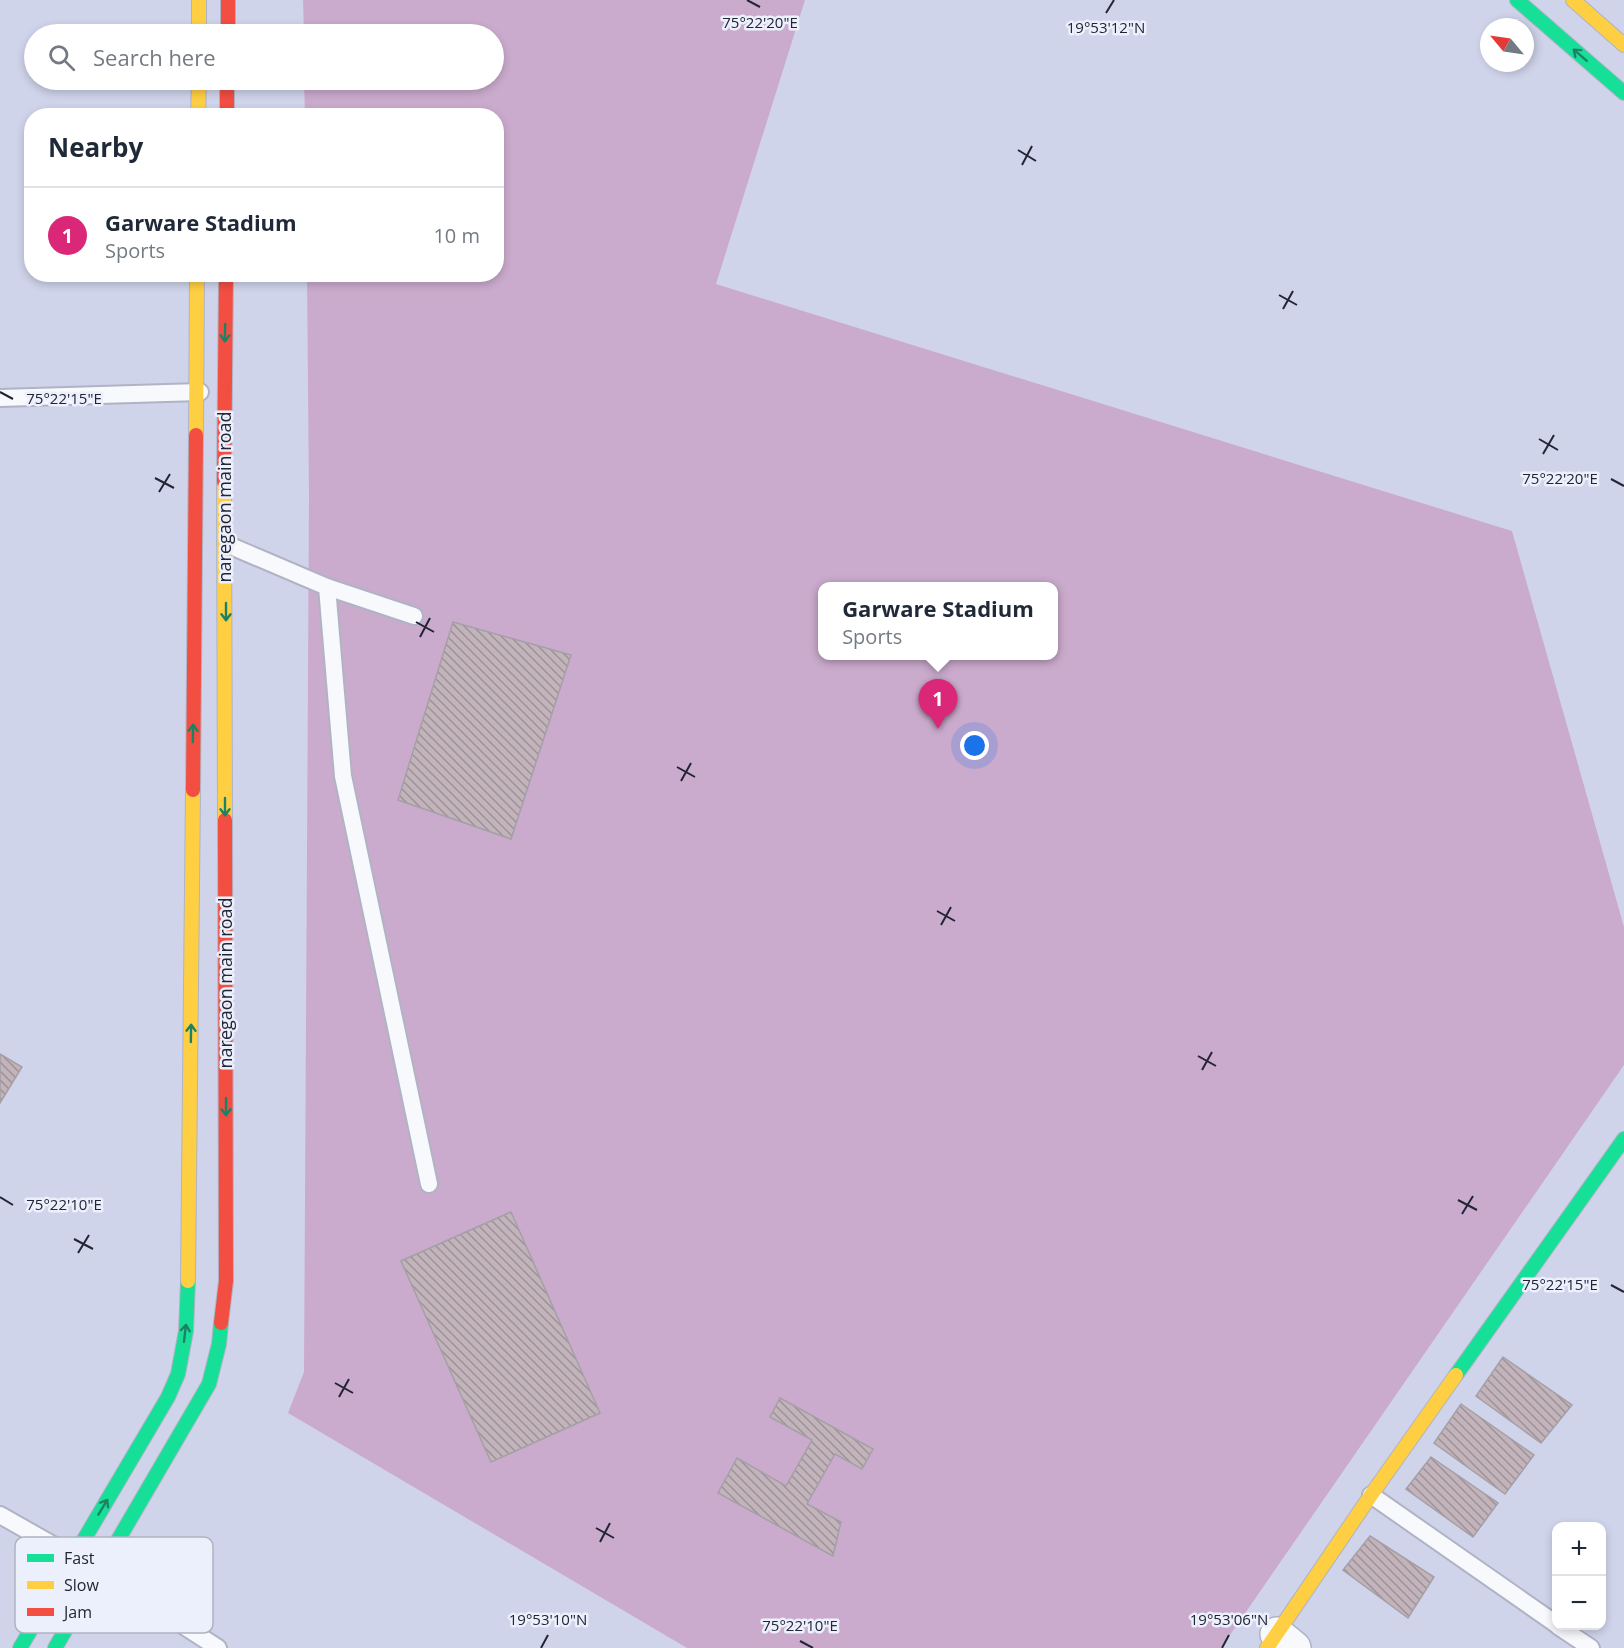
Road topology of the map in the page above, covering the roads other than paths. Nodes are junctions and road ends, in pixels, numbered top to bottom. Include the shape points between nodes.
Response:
1 (199, 0) edge
2 (228, 0) edge
3 (1573, 0) edge
4 (1520, 1) edge
5 (199, 24) edge
6 (228, 24) edge
7 (1624, 45) edge
8 (199, 90) edge
9 (228, 90) edge
10 (1624, 93) edge
11 (198, 108) edge
12 (227, 108) edge
13 (197, 282) edge
14 (226, 282) edge
15 (225, 391) junction
16 (196, 392) junction
17 (0, 398) edge
18 (226, 544) junction
19 (327, 587) junction
20 (414, 616) dead end
21 (1622, 1148) edge
22 (429, 1184) dead end
23 (1371, 1495) junction
24 (0, 1515) edge
25 (39, 1537) edge
26 (86, 1537) edge
27 (119, 1537) edge
28 (1552, 1621) edge
29 (1565, 1630) edge
30 (29, 1633) edge
31 (64, 1633) edge
32 (193, 1633) edge
33 (1280, 1643) edge
34 (20, 1648) edge
35 (55, 1648) edge
36 (216, 1648) edge
37 (1591, 1648) edge

1 - 5 street
2 - 6 street
3 - 7 street
10 -> 4 street
8 - 11 street
9 - 12 street
13 - 16 street, naregaon main road
14 -> 15 street, naregaon main road
15 - 16 lane
15 - 18 street, naregaon main road
16 - 17 lane
26 -> 16 street, naregaon main road via 168,1397 178,1374 186,1331
18 - 19 lane
18 -> 27 street, naregaon main road via 226,1281 219,1344 209,1384
19 - 20 lane
19 - 22 lane via 343,776
21 - 23 street
23 - 28 lane
23 - 33 street
24 - 25 lane
29 - 37 lane
30 - 34 street, naregaon main road
31 - 35 street, naregaon main road
32 - 36 lane

